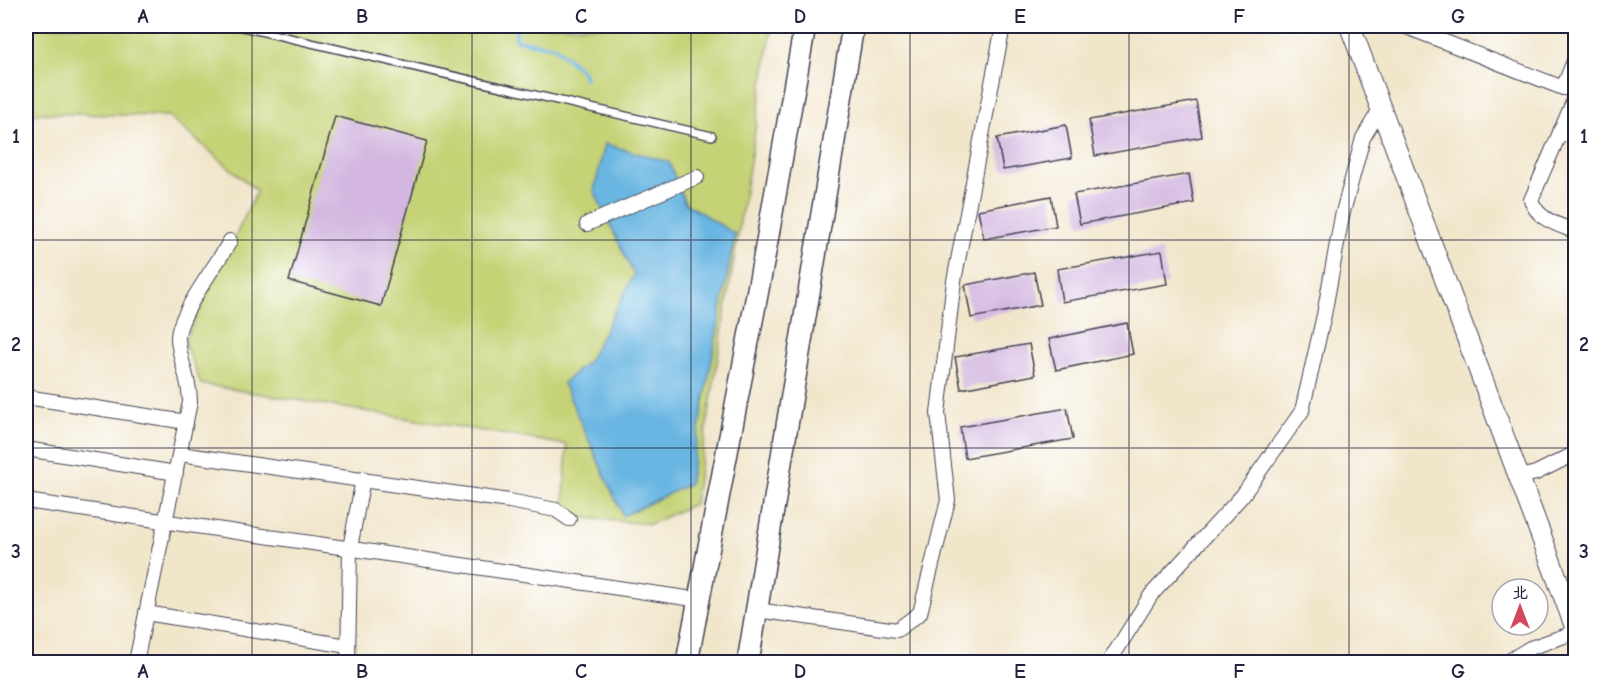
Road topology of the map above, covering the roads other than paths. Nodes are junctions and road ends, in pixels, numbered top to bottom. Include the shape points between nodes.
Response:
1 (238, 26) edge
2 (805, 26) edge
3 (853, 26) edge
4 (1003, 26) edge
5 (1350, 26) edge
6 (1404, 26) edge
7 (1575, 56) edge
8 (1570, 87) edge
9 (1382, 106) junction
10 (1560, 131) junction
11 (712, 136) dead end
12 (1575, 138) edge
13 (697, 177) dead end
14 (587, 224) dead end
15 (1575, 232) edge
16 (230, 241) dead end
17 (26, 400) edge
18 (186, 422) junction
19 (26, 449) edge
20 (1575, 453) edge
21 (180, 454) junction
22 (176, 473) junction
23 (1519, 477) junction
24 (363, 479) junction
25 (26, 501) edge
26 (569, 519) dead end
27 (165, 522) junction
28 (350, 549) junction
29 (700, 600) junction
30 (757, 610) junction
31 (146, 613) junction
32 (1575, 631) edge
33 (348, 646) junction
34 (136, 663) edge
35 (348, 663) edge
36 (687, 663) edge
37 (748, 663) edge
38 (1109, 663) edge
39 (1507, 663) edge

1 - 11 lane
2 - 29 main road
3 - 30 main road
4 - 30 street via 954,281 938,413 948,500 920,613 897,630
5 - 9 street
6 - 8 street
7 - 8 street
8 - 10 street via 1574,99
9 - 23 street
9 - 38 street via 1363,138 1342,216 1302,411 1242,496 1151,595
10 - 12 street
10 - 15 street via 1531,200 1535,212 1543,218
13 - 14 street
16 - 18 street via 180,325 179,347 190,392
17 - 18 street
18 - 21 street
19 - 22 street
20 - 23 street
21 - 22 street
21 - 24 street
22 - 27 street
23 - 32 street
24 - 26 street via 545,507
24 - 28 street
25 - 27 street
27 - 28 street
27 - 31 street
28 - 29 street
28 - 33 street
29 - 36 main road
30 - 37 main road
31 - 33 street
31 - 34 street
32 - 39 street via 1530,648
33 - 35 street

